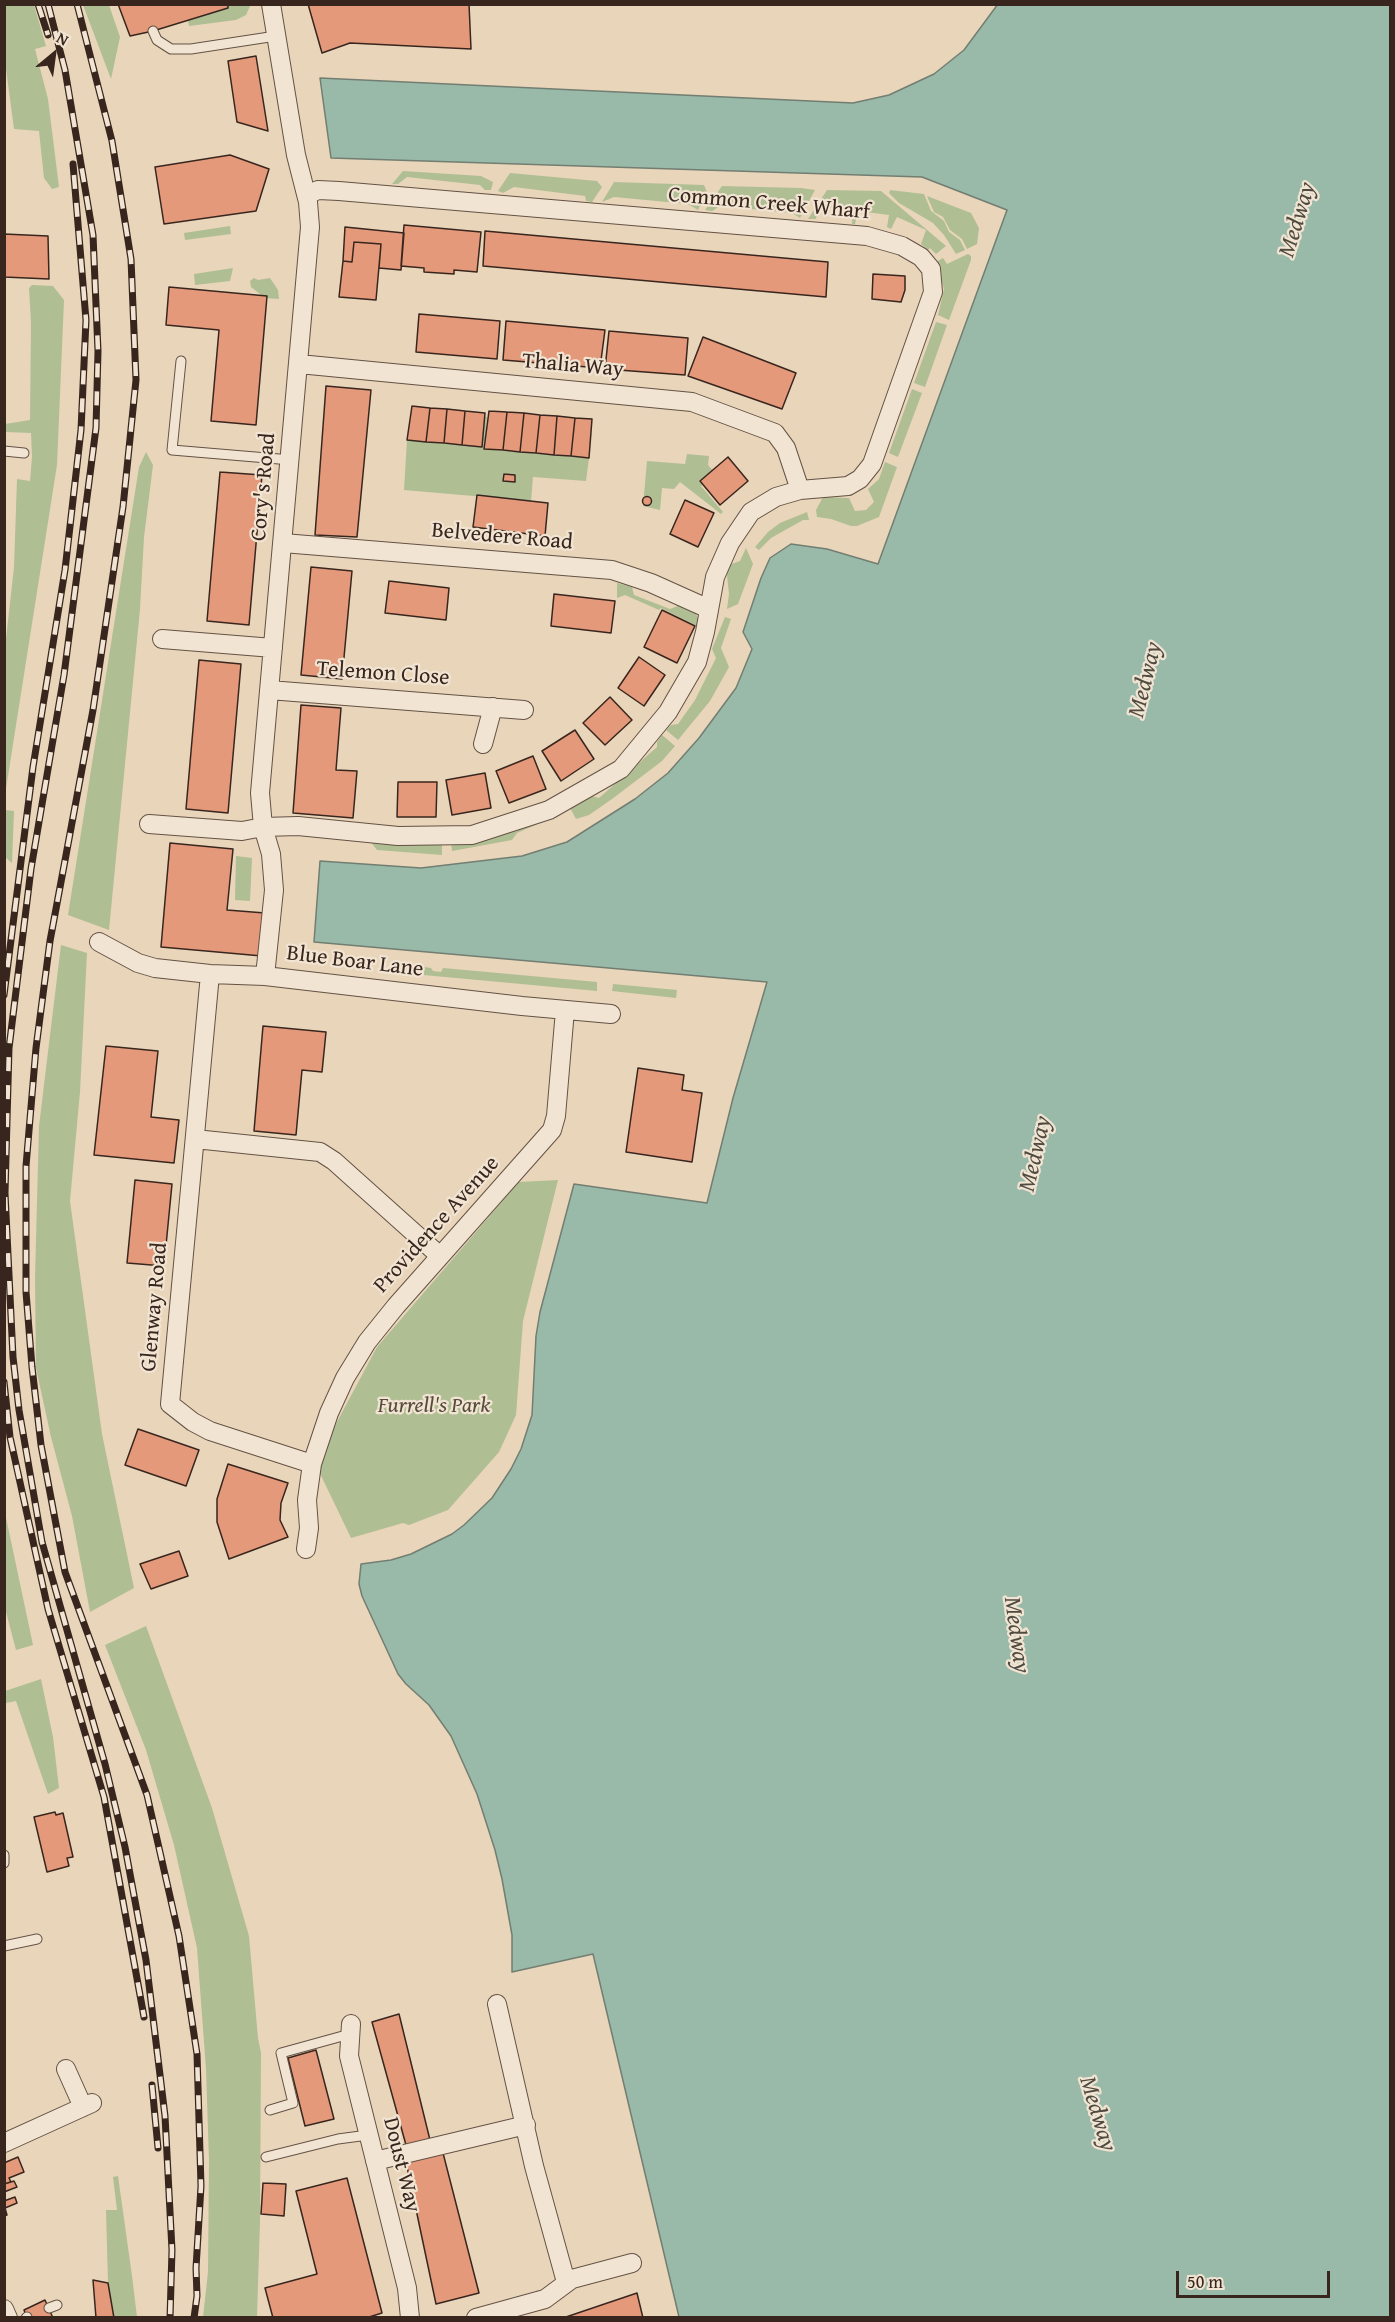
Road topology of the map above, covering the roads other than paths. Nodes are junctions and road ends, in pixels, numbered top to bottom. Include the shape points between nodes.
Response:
1 (271, 4) edge
2 (153, 31) dead end
3 (276, 36) junction
4 (307, 195) junction
5 (181, 361) dead end
6 (299, 364) junction
7 (4, 451) edge
8 (24, 453) dead end
9 (291, 460) junction
10 (800, 490) junction
11 (283, 543) junction
12 (709, 609) junction
13 (162, 639) dead end
14 (273, 648) junction
15 (269, 690) junction
16 (493, 707) junction
17 (524, 710) dead end
18 (483, 744) dead end
19 (148, 824) dead end
20 (263, 827) junction
21 (99, 942) dead end
22 (210, 974) junction
23 (265, 976) junction
24 (565, 1010) junction
25 (611, 1014) dead end
26 (195, 1139) junction
27 (440, 1256) junction
28 (312, 1464) junction
29 (306, 1549) dead end
30 (4, 1855) edge
31 (4, 1863) edge
32 (38, 1939) dead end
33 (4, 1946) edge
34 (497, 2004) dead end
35 (350, 2029) joint
36 (66, 2069) dead end
37 (270, 2110) dead end
38 (526, 2125) junction
39 (368, 2135) junction
40 (4, 2143) edge
41 (266, 2157) dead end
42 (375, 2161) junction
43 (632, 2263) dead end
44 (566, 2282) junction
45 (4, 2309) edge
46 (8, 2318) edge
47 (410, 2318) edge
48 (476, 2318) edge

1 - 3 street, Cory's Road
2 - 3 lane via 157,40 171,49
3 - 4 street, Cory's Road
4 - 6 street, Cory's Road via 310,227
4 - 10 street, Common Creek Wharf via 318,190 339,191 852,234 912,250 931,269 933,292 873,461 863,476 848,486
5 - 9 lane via 172,450
6 - 9 street, Cory's Road
6 - 10 street, Thalia Way via 692,402 774,433 786,448
7 - 8 lane
9 - 11 street, Cory's Road
10 - 12 street, Common Creek Wharf via 776,497 751,512 730,543 715,577
11 - 12 street, Belvedere Road via 612,570
11 - 14 street, Cory's Road
12 - 20 street, Common Creek Wharf via 697,662 668,712 621,769 549,810 472,835 398,836 298,826
13 - 14 street
14 - 15 street, Cory's Road
15 - 16 street, Telemon Close
15 - 20 street, Cory's Road via 260,793
16 - 17 street, Telemon Close
16 - 18 street
19 - 20 street, Common Creek Wharf via 242,831
20 - 23 street, Cory's Road via 272,854 274,890
21 - 22 street, Blue Boar Lane via 144,965
22 - 23 street, Blue Boar Lane
22 - 26 street, Glenway Road
23 - 24 street, Blue Boar Lane
24 - 25 street, Blue Boar Lane
24 - 27 street, Providence Avenue via 552,1130
26 - 27 street via 320,1152
26 - 28 street, Glenway Road via 170,1404 210,1431
27 - 28 street, Providence Avenue via 356,1359 329,1413
28 - 29 street
30 - 31 lane
32 - 33 lane
34 - 38 street
35 - 37 lane via 282,2053 293,2103
35 - 39 street, Doust Way via 349,2056
36 - 40 street via 88,2105
38 - 42 street
38 - 44 street
39 - 41 lane
39 - 42 street, Doust Way
42 - 47 street, Doust Way via 407,2288
43 - 44 street
44 - 48 street via 545,2299
45 - 46 street

